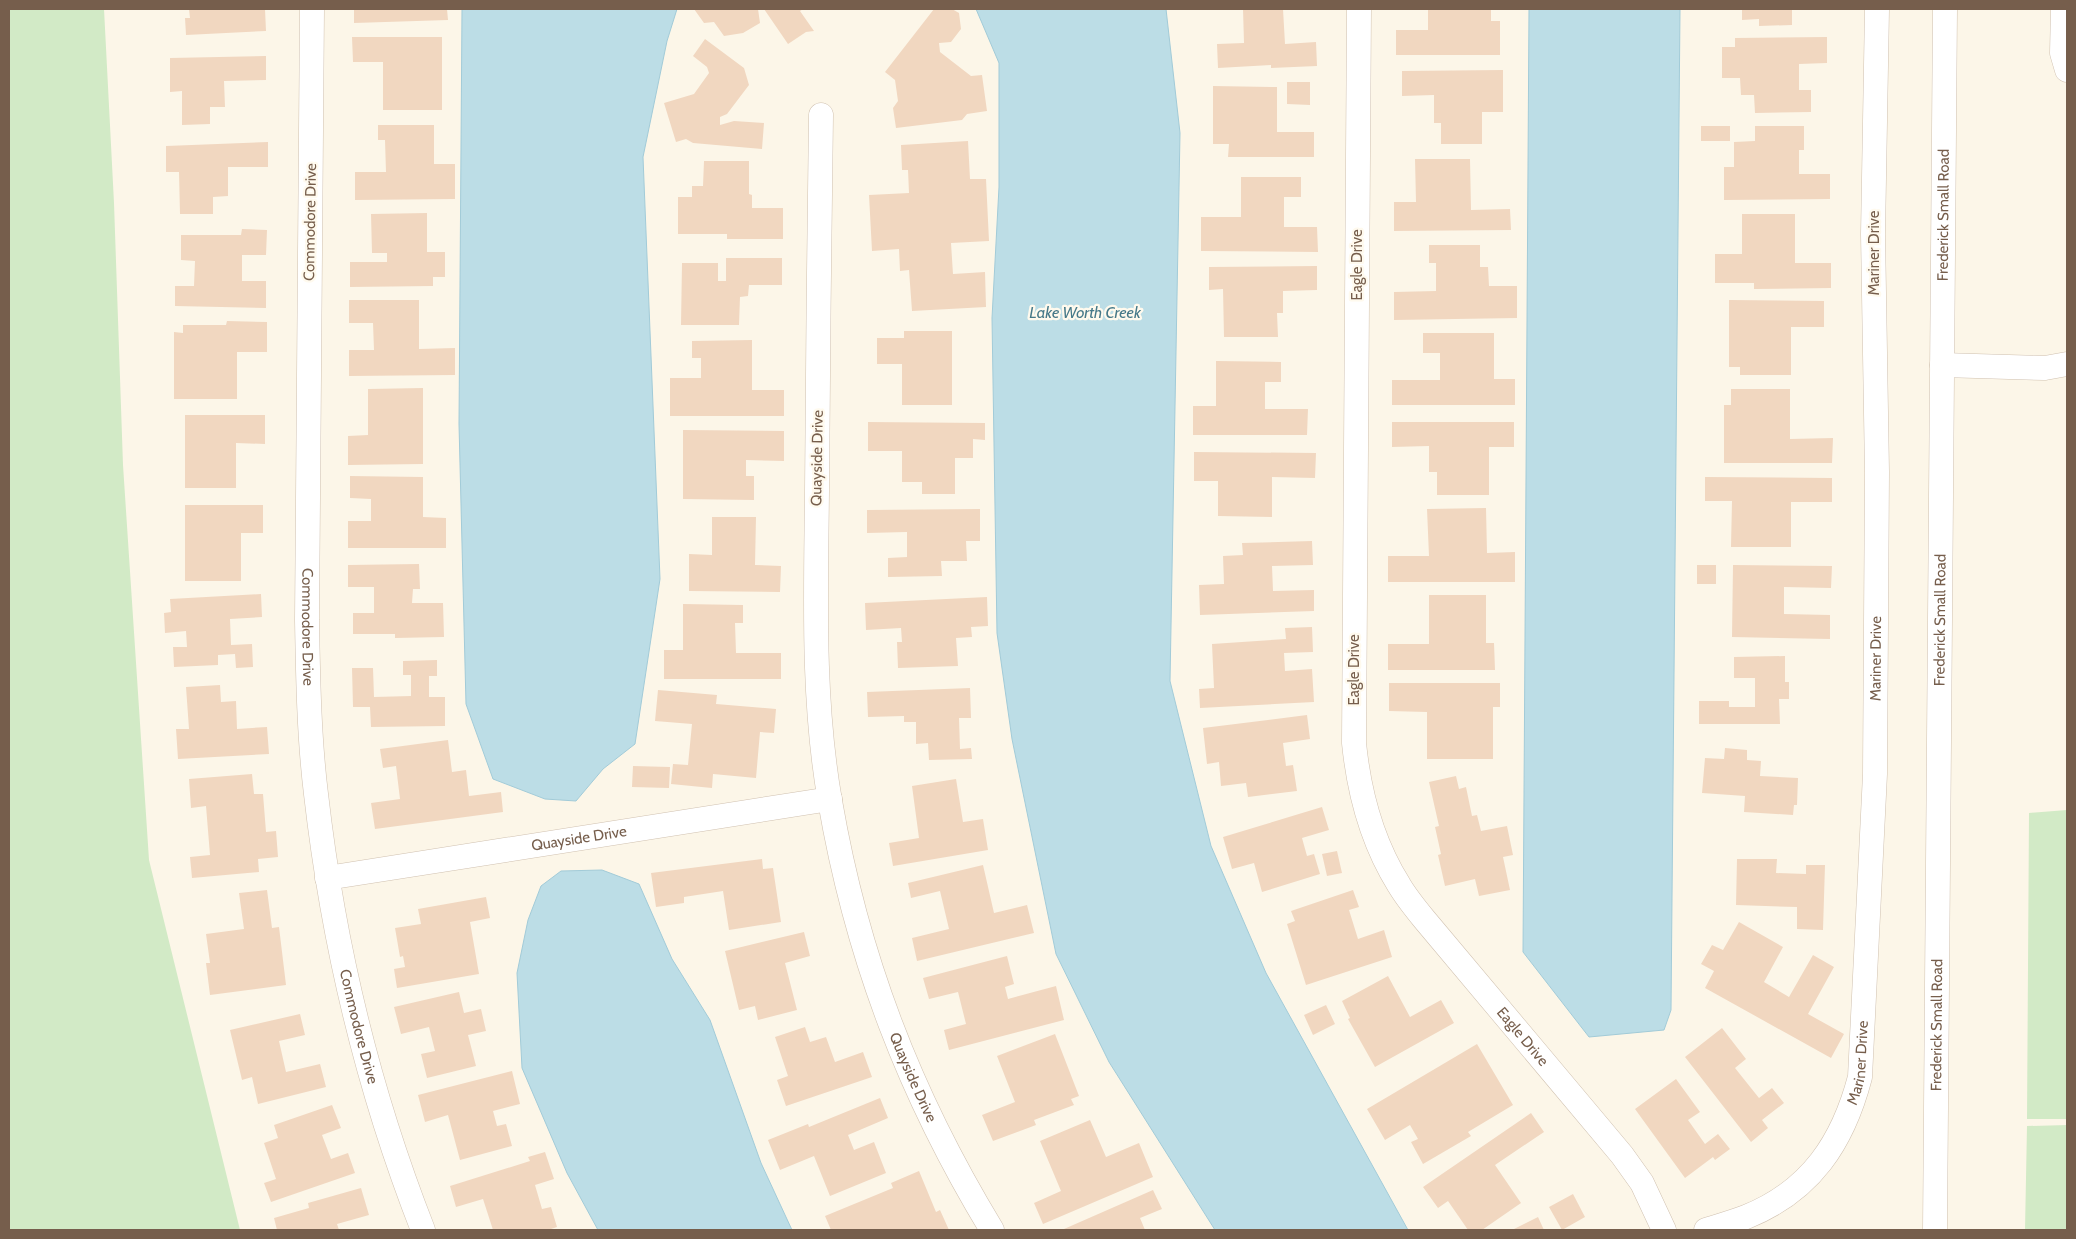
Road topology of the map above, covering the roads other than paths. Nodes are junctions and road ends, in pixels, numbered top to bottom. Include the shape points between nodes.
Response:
1 (312, 9) edge
2 (1359, 9) edge
3 (1877, 9) edge
4 (1946, 9) edge
5 (2063, 9) edge
6 (2067, 70) edge
7 (821, 115) dead end
8 (2067, 364) edge
9 (1942, 365) junction
10 (830, 799) junction
11 (327, 878) junction
12 (423, 1230) edge
13 (992, 1230) edge
14 (1664, 1230) edge
15 (1706, 1230) edge
16 (1935, 1230) edge

1 - 11 street, Commodore Drive via 307,620 309,707
2 - 14 street, Eagle Drive via 1354,743 1362,797 1369,824 1399,886 1622,1155 1642,1183
3 - 15 street, Mariner Drive via 1873,234 1877,472 1875,774 1861,1070 1841,1132 1816,1168 1796,1188 1772,1204 1746,1217
4 - 9 street, Frederick Small Road
5 - 6 street via 2062,53
7 - 10 street, Quayside Drive via 816,638 820,727
8 - 9 street via 2045,368
9 - 16 street, Frederick Small Road
10 - 11 street, Quayside Drive
10 - 13 street, Quayside Drive via 860,938 883,1006 939,1138
11 - 12 street, Commodore Drive via 346,981 367,1065

